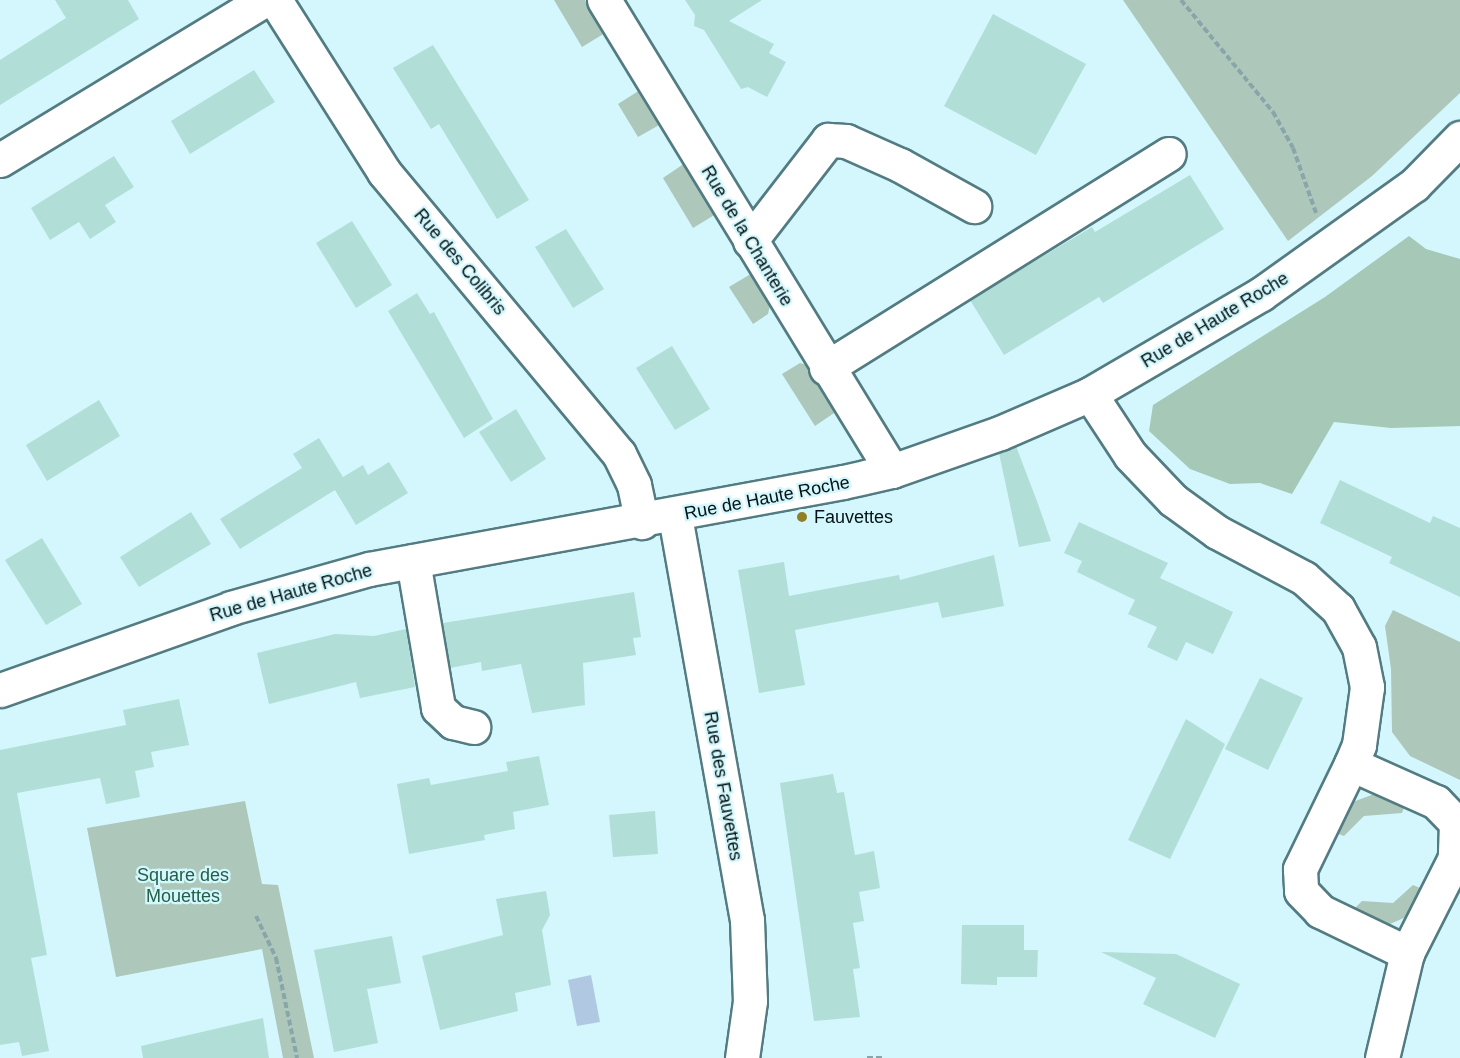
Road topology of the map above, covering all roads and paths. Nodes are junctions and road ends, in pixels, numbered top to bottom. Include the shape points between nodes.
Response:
1 (264, 0) edge
2 (275, 0) edge
3 (604, 0) edge
4 (1181, 0) edge
5 (1460, 138) edge
6 (1169, 154) dead end
7 (0, 160) edge
8 (974, 206) dead end
9 (1322, 225) dead end
10 (750, 241) junction
11 (826, 368) junction
12 (1090, 394) junction
13 (892, 471) junction
14 (675, 516) junction
15 (642, 522) junction
16 (413, 561) junction
17 (0, 690) edge
18 (473, 727) dead end
19 (1351, 764) junction
20 (1458, 822) edge
21 (256, 916) dead end
22 (1407, 953) junction
23 (297, 1058) edge
24 (742, 1058) edge
25 (867, 1058) edge
26 (882, 1058) edge
27 (1382, 1058) edge

1 - 7 street
2 - 15 street, Rue des Colibris via 384,172 618,454 634,485
3 - 10 street, Rue de la Chanterie
4 - 9 path via 1274,112 1293,148
5 - 12 street, Rue de Haute Roche via 1413,185 1336,244
6 - 11 street
8 - 10 street via 900,165 846,141 828,140
10 - 11 street, Rue de la Chanterie
11 - 13 street, Rue de la Chanterie
12 - 13 street, Rue de Haute Roche via 1000,433
12 - 19 street via 1130,455 1173,500 1217,532 1304,578 1338,609 1359,647 1367,687
13 - 14 street, Rue de Haute Roche
14 - 15 street, Rue de Haute Roche
14 - 24 street, Rue des Fauvettes via 747,920 750,1001
15 - 16 street, Rue de Haute Roche
16 - 17 street, Rue de Haute Roche via 231,608
16 - 18 street via 438,708 453,722
19 - 20 street via 1436,802
19 - 22 street via 1300,869 1301,891 1320,911
20 - 22 street via 1455,858
21 - 23 path via 276,958
22 - 27 street
25 - 26 path

